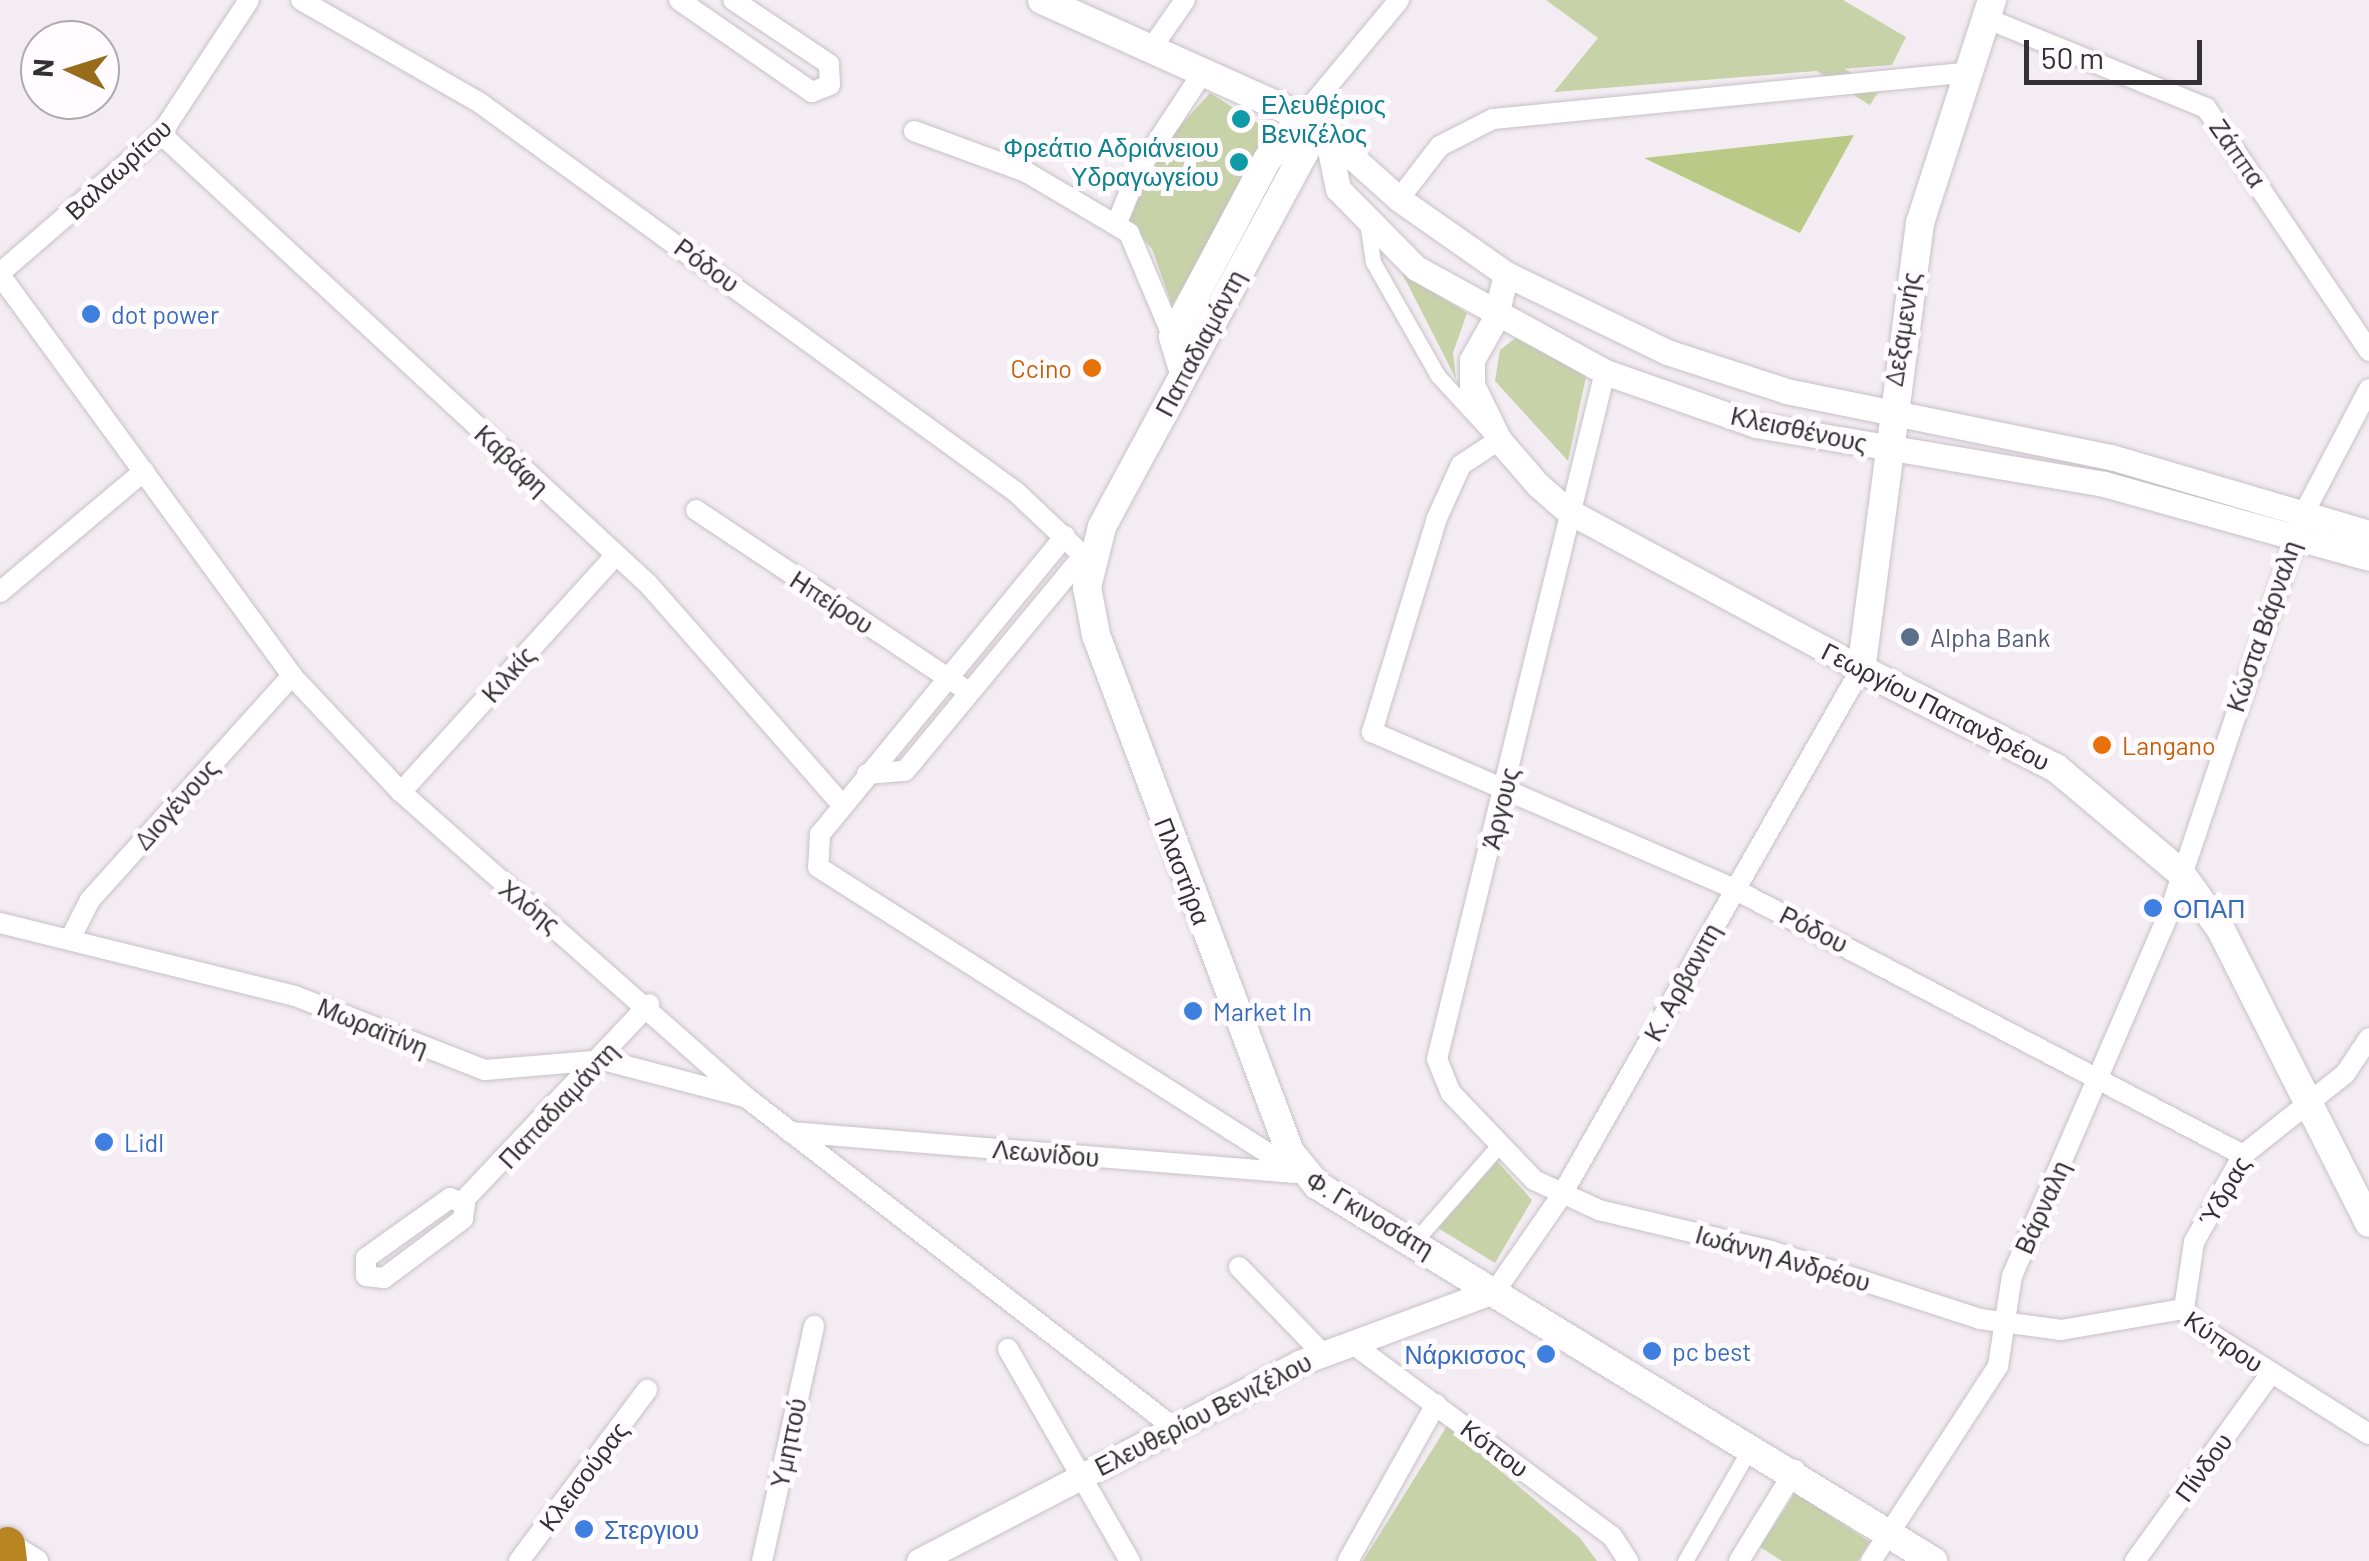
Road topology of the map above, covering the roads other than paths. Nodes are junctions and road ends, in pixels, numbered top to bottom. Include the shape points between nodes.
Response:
1 (250, 0) edge
2 (301, 0) edge
3 (679, 0) edge
4 (734, 0) edge
5 (1042, 0) edge
6 (1184, 0) edge
7 (1398, 0) edge
8 (1987, 9) edge
9 (776, 32) junction
10 (1154, 46) junction
11 (758, 60) junction
12 (1204, 70) junction
13 (1964, 73) junction
14 (1316, 126) junction
15 (914, 131) dead end
16 (161, 134) junction
17 (1398, 200) junction
18 (1367, 222) junction
19 (1117, 223) junction
20 (0, 274) edge
21 (1506, 274) junction
22 (1495, 319) junction
23 (1173, 337) junction
24 (2369, 351) edge
25 (1184, 372) junction
26 (1605, 372) junction
27 (2369, 390) edge
28 (1888, 412) junction
29 (1499, 440) junction
30 (1884, 446) junction
31 (2111, 457) junction
32 (144, 471) junction
33 (2104, 484) junction
34 (696, 510) dead end
35 (1568, 511) junction
36 (2299, 524) junction
37 (2369, 533) edge
38 (1065, 536) junction
39 (615, 556) junction
40 (2369, 558) edge
41 (1087, 559) junction
42 (0, 592) edge
43 (1861, 669) junction
44 (292, 676) junction
45 (947, 677) junction
46 (969, 692) junction
47 (867, 774) junction
48 (1506, 787) junction
49 (402, 792) junction
50 (843, 806) junction
51 (2180, 872) junction
52 (1734, 888) junction
53 (0, 922) edge
54 (70, 939) junction
55 (649, 1004) junction
56 (2369, 1038) edge
57 (603, 1060) junction
58 (2101, 1075) junction
59 (747, 1098) junction
60 (2309, 1101) junction
61 (790, 1132) junction
62 (1500, 1144) junction
63 (2243, 1155) junction
64 (1301, 1174) junction
65 (1561, 1196) junction
66 (463, 1201) junction
67 (2369, 1223) edge
68 (1415, 1241) junction
69 (1239, 1268) dead end
70 (1496, 1290) junction
71 (2184, 1309) junction
72 (2005, 1321) junction
73 (814, 1326) dead end
74 (1353, 1344) junction
75 (1008, 1349) dead end
76 (1322, 1354) junction
77 (2271, 1373) junction
78 (647, 1390) dead end
79 (1436, 1404) junction
80 (1172, 1427) junction
81 (2369, 1434) edge
82 (1752, 1445) junction
83 (1795, 1470) junction
84 (1076, 1477) junction
85 (1892, 1532) junction
86 (1748, 1558) edge
87 (519, 1561) edge
88 (762, 1561) edge
89 (919, 1561) edge
90 (1130, 1561) edge
91 (1348, 1561) edge
92 (1628, 1561) edge
93 (1685, 1561) edge
94 (1871, 1561) edge
95 (1933, 1561) edge
96 (2135, 1561) edge

1 - 16 street, Βαλαωρίτου
2 - 38 street, Ρόδου via 480,103
3 - 11 street
4 - 9 street
5 - 10 main road
6 - 10 street
7 - 14 street, Παπαδιαμάντη
8 - 13 main road, Δεξαμενής
8 - 24 street, Ζάππα via 2206,108
9 - 11 street
9 - 11 street via 830,64 830,85 812,92
10 - 12 main road
12 - 14 main road
12 - 19 street via 1138,171
13 - 17 street via 1493,119 1440,146
13 - 28 main road, Δεξαμενής via 1920,224
14 - 17 street, Κλεισθένους
14 - 18 street, Κλεισθένους via 1338,189
14 - 23 main road, Παπαδιαμάντη via 1267,160
14 - 25 main road, Παπαδιαμάντη
15 - 19 street via 1026,172
16 - 20 street, Βαλαωρίτου
16 - 39 street, Καβάφη
17 - 21 street, Κλεισθένους
18 - 22 street, Κλεισθένους via 1416,268
18 - 29 street via 1373,262 1438,376
19 - 23 street via 1147,259
20 - 32 street, Χλόης
21 - 22 street, Γεωργίου Παπανδρέου
21 - 28 street, Κλεισθένους via 1735,377
22 - 26 street, Κλεισθένους
22 - 29 street, Γεωργίου Παπανδρέου via 1470,376
23 - 25 main road
25 - 41 main road, Παπαδιαμάντη
26 - 30 street, Κλεισθένους via 1756,424
26 - 35 street, Άργους
27 - 36 street, Κώστα Βάρναλη
28 - 30 main road, Δεξαμενής
28 - 31 street, Κλεισθένους
29 - 35 street, Γεωργίου Παπανδρέου
29 - 48 street, Ρόδου via 1461,465 1437,518 1372,732
30 - 33 street, Κλεισθένους
30 - 43 main road, Δεξαμενής
31 - 33 street
31 - 36 street, Κλεισθένους
32 - 42 street
32 - 44 street, Χλόης
33 - 36 street, Κλεισθένους
34 - 45 street, Ηπείρου
35 - 43 street, Γεωργίου Παπανδρέου
35 - 48 street, Άργους
36 - 37 street, Κλεισθένους
36 - 40 street, Κλεισθένους
36 - 51 street, Κώστα Βάρναλη
38 - 41 street, Ρόδου
38 - 45 street
39 - 49 street, Κιλκίς
39 - 50 street, Καβάφη
41 - 46 street, Παπαδιαμάντη
41 - 64 main road, Πλαστήρα via 1096,635
43 - 51 main road, Γεωργίου Παπανδρέου via 2056,768
43 - 52 street, Κ. Αρβανιτη
44 - 49 street, Χλόης
44 - 54 street, Διογένους via 90,900
45 - 46 street, Ηπείρου
45 - 47 street
46 - 47 street, Παπαδιαμάντη via 905,770
47 - 50 street
48 - 52 street, Ρόδου
48 - 62 street, Άργους via 1437,1058 1451,1093
49 - 55 street, Χλόης
50 - 64 street, Φ. Γκινοσάτη via 820,834 815,858 827,875
51 - 58 street, Βάρναλη
51 - 60 main road, Γεωργίου Παπανδρέου via 2220,930
52 - 58 street, Ρόδου
52 - 65 street, Κ. Αρβανιτη
53 - 54 street, Μωραϊτίνη
54 - 57 street, Μωραϊτίνη via 295,996 486,1070
55 - 57 street, Παπαδιαμάντη
55 - 59 street, Χλόης
56 - 60 street, Ύδρας
57 - 59 street, Μωραϊτίνη
57 - 66 street, Παπαδιαμάντη
58 - 63 street, Ρόδου
58 - 72 street, Βάρναλη via 2012,1276
59 - 61 street, Χλόης
60 - 63 street, Ύδρας
60 - 67 main road, Γεωργίου Παπανδρέου
61 - 64 street, Λεωνίδου
61 - 80 street, Χλόης
62 - 65 street, Άργους
62 - 68 street
63 - 71 street, Ύδρας via 2194,1242
64 - 68 main road, Φ. Γκινοσάτη
65 - 70 street, Κ. Αρβανιτη
65 - 72 street, Ιωάννη Ανδρέου
66 - 66 street, Παπαδιαμάντη via 448,1199 368,1257 365,1274 384,1278 462,1220
68 - 70 main road, Φ. Γκινοσάτη
69 - 76 street
70 - 74 street, Ελευθερίου Βενιζέλου
70 - 82 main road, Φ. Γκινοσάτη
71 - 72 street, Κύπρου via 2061,1330
71 - 77 street, Κύπρου
72 - 85 street, Βάρναλη via 1977,1410
73 - 88 street, Υμηττού
74 - 76 street, Ελευθερίου Βενιζέλου
74 - 79 street, Κόττου
75 - 84 street
76 - 80 street, Ελευθερίου Βενιζέλου
77 - 81 street, Κύπρου
77 - 96 street, Πίνδου
78 - 87 street, Κλεισούρας
79 - 91 street
79 - 92 street, Κόττου via 1612,1536
80 - 84 street, Ελευθερίου Βενιζέλου
82 - 83 main road, Φ. Γκινοσάτη
82 - 93 street
83 - 85 main road, Φ. Γκινοσάτη
83 - 86 street
84 - 89 street, Ελευθερίου Βενιζέλου
84 - 90 street
85 - 94 street, Βάρναλη
85 - 95 main road, Φ. Γκινοσάτη

